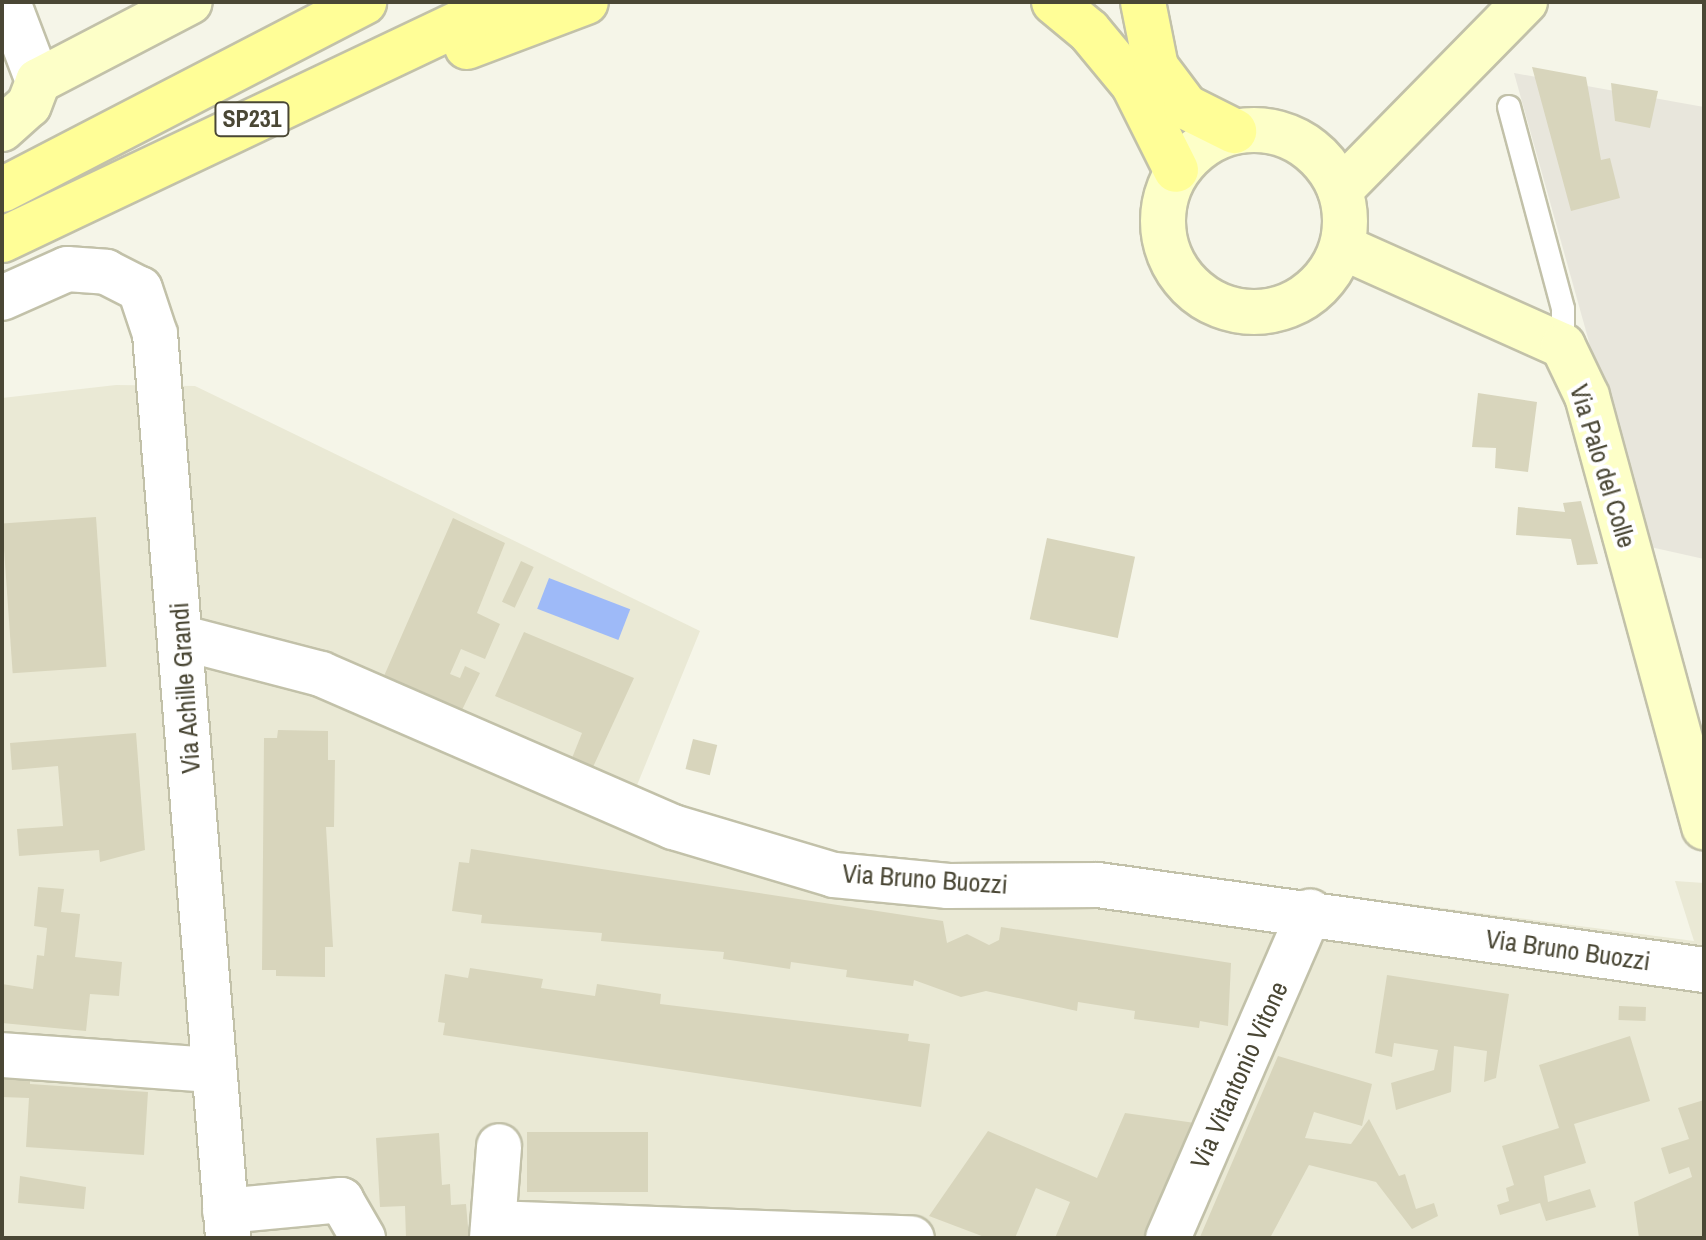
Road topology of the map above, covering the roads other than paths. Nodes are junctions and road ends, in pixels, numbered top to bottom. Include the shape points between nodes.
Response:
1 (8, 2) edge
2 (190, 2) edge
3 (312, 2) edge
4 (364, 2) edge
5 (504, 2) edge
6 (586, 2) edge
7 (1054, 2) edge
8 (1143, 2) edge
9 (1525, 2) edge
10 (1447, 79) junction
11 (38, 81) junction
12 (1509, 107) dead end
13 (2, 129) edge
14 (1234, 131) junction
15 (1315, 152) junction
16 (158, 164) junction
17 (1176, 170) junction
18 (19, 181) edge
19 (1340, 190) junction
20 (2, 240) edge
21 (1334, 262) junction
22 (2, 298) edge
23 (1563, 346) junction
24 (183, 638) junction
25 (1704, 827) edge
26 (1310, 912) junction
27 (1704, 970) edge
28 (2, 1055) edge
29 (210, 1070) junction
30 (499, 1146) dead end
31 (226, 1224) edge
32 (493, 1230) edge
33 (363, 1238) edge
34 (912, 1238) edge
35 (1168, 1238) edge

1 - 11 street
2 - 11 street
3 - 18 main road via 255,29
4 - 18 main road, SP231
5 - 16 main road, SP231
6 - 16 main road
7 - 17 main road via 1089,31 1133,84
8 - 14 main road via 1156,67 1186,107
9 - 10 street
10 - 15 street
10 - 19 street
11 - 13 street via 29,105
12 - 23 lane, Via Palo del Colle via 1563,309
14 - 15 street via 1263,129
14 - 17 street via 1207,141
15 - 19 street
16 - 20 main road, SP231
17 - 21 street via 1164,199 1162,230 1170,259 1187,285 1242,312 1274,310 1303,299
19 - 21 street
21 - 23 street via 1428,290
22 - 24 street, Via Achille Grandi via 67,269 106,272 140,289 155,334
23 - 25 street, Via Palo del Colle via 1587,396
24 - 26 street, Via Bruno Buozzi via 321,674 673,827 834,875 948,886 1098,885
24 - 29 street, Via Achille Grandi
26 - 27 street, Via Bruno Buozzi
26 - 35 street, Via Vitantonio Vitone
28 - 29 street
29 - 31 street, Via Achille Grandi
30 - 32 street
31 - 33 street via 341,1200
32 - 34 street

